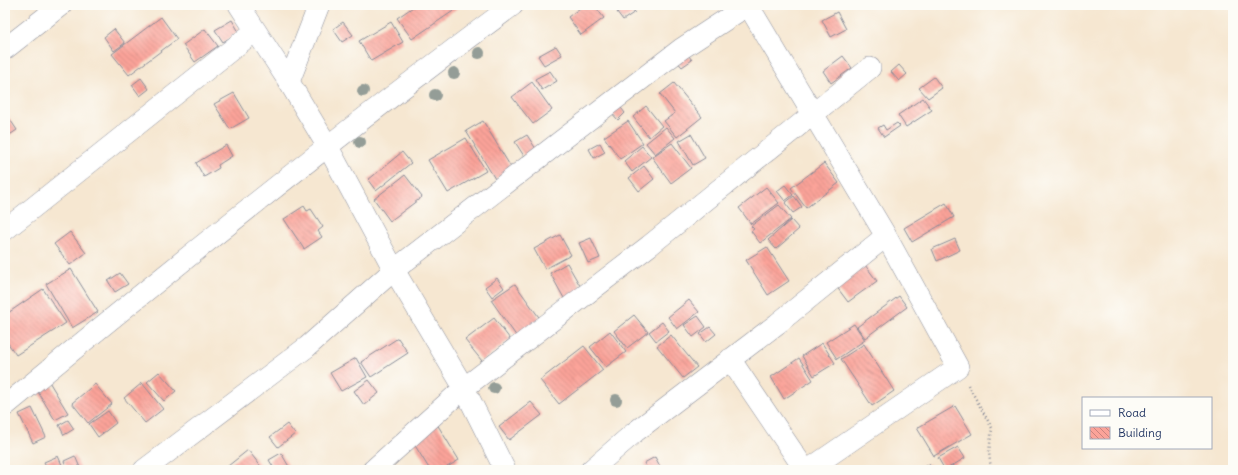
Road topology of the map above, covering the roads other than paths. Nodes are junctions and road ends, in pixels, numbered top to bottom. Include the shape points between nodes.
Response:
1 (61, 5) edge
2 (238, 5) edge
3 (319, 5) edge
4 (513, 5) edge
5 (748, 5) edge
6 (255, 31) junction
7 (5, 49) edge
8 (870, 68) dead end
9 (289, 82) junction
10 (813, 113) junction
11 (328, 147) junction
12 (5, 230) edge
13 (886, 236) junction
14 (394, 270) junction
15 (730, 359) junction
16 (464, 388) junction
17 (5, 406) edge
18 (144, 470) edge
19 (373, 470) edge
20 (505, 470) edge
21 (591, 470) edge
22 (807, 470) edge

1 - 7 street
2 - 6 street
3 - 9 street
4 - 11 street
5 - 10 street
5 - 14 street via 681,49
6 - 9 street
6 - 12 street
8 - 10 street
9 - 11 street
10 - 13 street
10 - 16 street via 649,246
11 - 14 street
11 - 17 street via 180,262
13 - 15 street
13 - 22 street via 958,367
14 - 16 street
14 - 18 street via 307,347
15 - 21 street via 635,432
15 - 22 street
16 - 19 street
16 - 20 street

